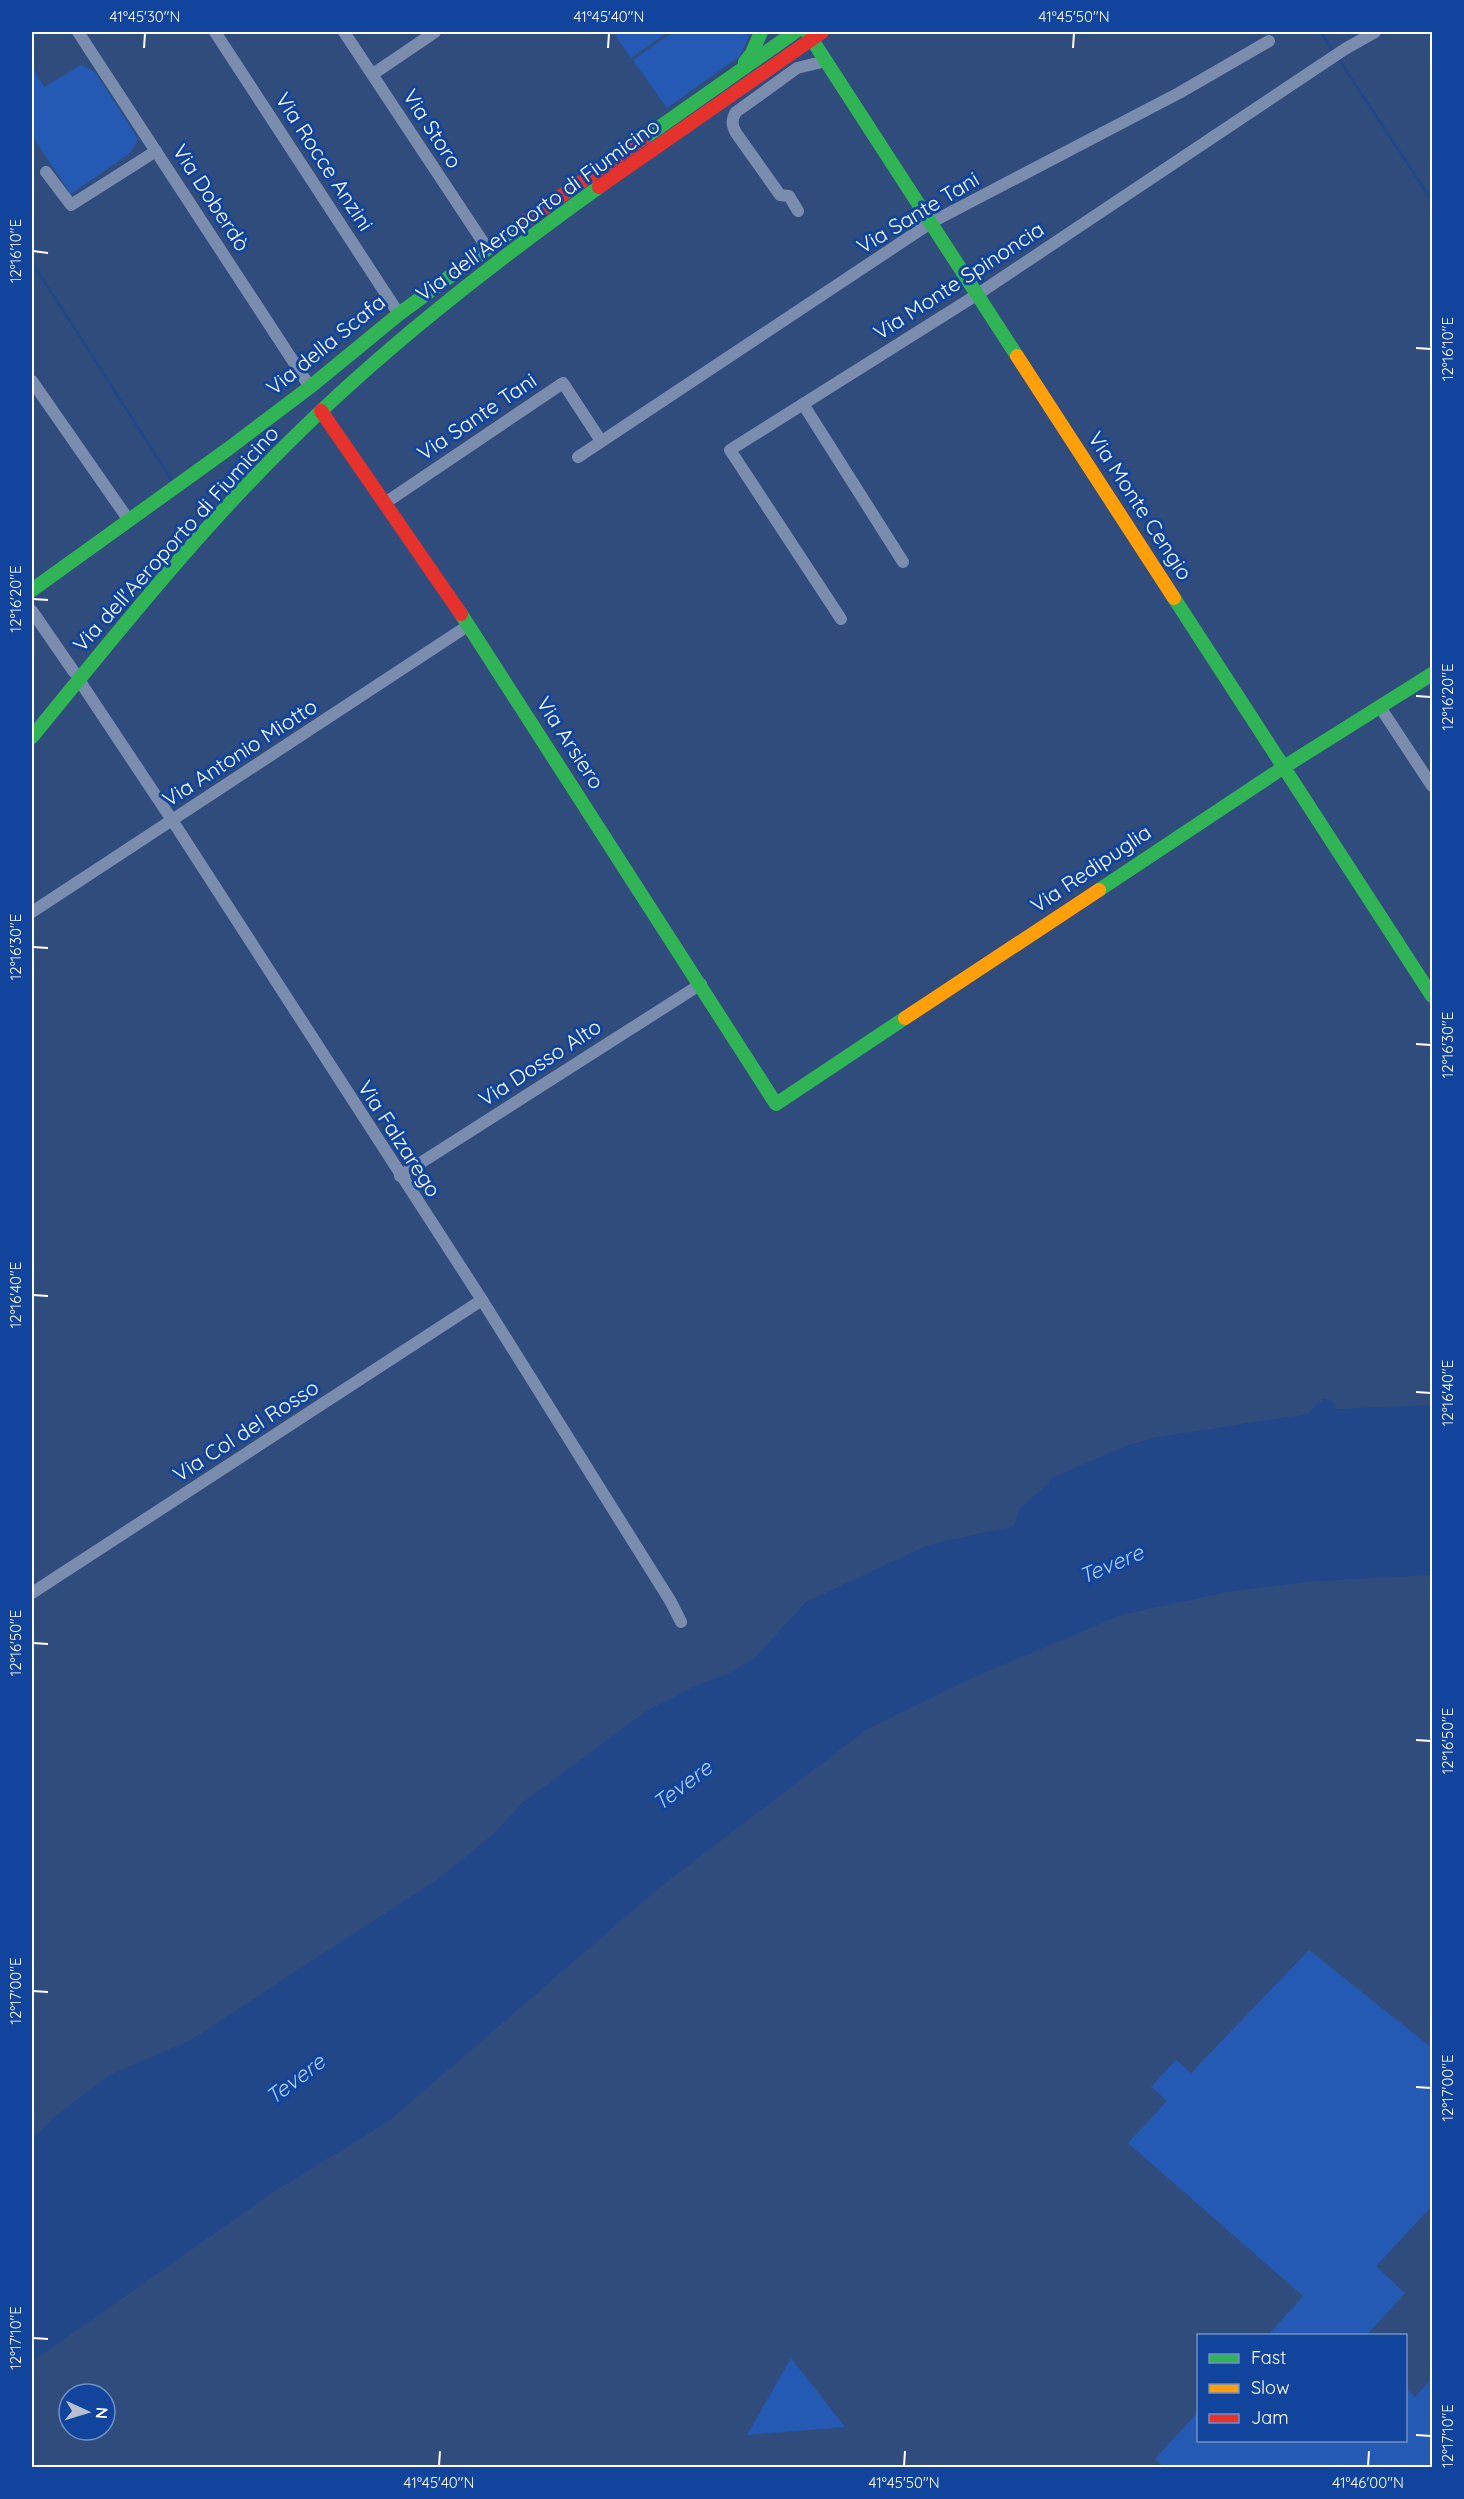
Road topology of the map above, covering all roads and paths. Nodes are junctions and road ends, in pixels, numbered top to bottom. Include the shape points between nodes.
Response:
1 (78, 32) edge
2 (215, 32) edge
3 (344, 32) edge
4 (435, 32) edge
5 (761, 32) edge
6 (795, 32) edge
7 (1375, 32) edge
8 (813, 34) edge
9 (1269, 41) dead end
10 (826, 61) junction
11 (737, 71) junction
12 (373, 74) junction
13 (156, 151) junction
14 (46, 172) dead end
15 (798, 211) dead end
16 (932, 222) junction
17 (487, 248) junction
18 (978, 294) junction
19 (399, 314) junction
20 (32, 381) edge
21 (310, 387) junction
22 (803, 404) junction
23 (321, 411) junction
24 (601, 441) junction
25 (578, 458) dead end
26 (385, 503) junction
27 (128, 519) junction
28 (903, 562) dead end
29 (32, 590) edge
30 (32, 611) edge
31 (841, 620) dead end
32 (469, 625) junction
33 (1432, 674) edge
34 (76, 676) junction
35 (1380, 707) junction
36 (32, 737) edge
37 (1284, 767) junction
38 (1432, 786) edge
39 (172, 820) junction
40 (32, 912) edge
41 (701, 984) junction
42 (1432, 996) edge
43 (776, 1104) joint
44 (400, 1176) junction
45 (482, 1300) junction
46 (32, 1593) edge
47 (681, 1622) dead end

1 - 13 street, Via Doberdò
2 - 19 street, Via Rocce Anzini
3 - 12 street, Via Storo
4 - 12 street
5 - 11 street via 752,53
6 - 11 street, Via della Scafa
7 - 18 street, Via Monte Spinoncia
8 - 10 street, Via Monte Cengio
8 - 23 street, Via dell'Aeroporto di Fiumicino via 501,258 404,336
9 - 16 street, Via Sante Tani
10 - 15 street via 797,68 732,118 736,133 780,195 789,196
10 - 16 street, Via Monte Cengio
11 - 17 street, Via della Scafa
12 - 17 street, Via Storo
13 - 14 street via 71,205
13 - 21 street, Via Doberdò
16 - 18 street, Via Monte Cengio
16 - 24 street, Via Sante Tani
17 - 19 street, Via della Scafa
18 - 22 street, Via Monte Spinoncia
18 - 37 street, Via Monte Cengio
19 - 21 street, Via della Scafa
20 - 27 street
21 - 27 street, Via della Scafa
22 - 28 street
22 - 31 street, Via Monte Spinoncia via 730,450
23 - 26 street, Via Arsiero
23 - 34 street, Via dell'Aeroporto di Fiumicino
24 - 25 street, Via Sante Tani
24 - 26 street, Via Sante Tani via 563,383
26 - 32 street, Via Arsiero
27 - 29 street, Via della Scafa
30 - 34 street, Via Falzarego
32 - 39 street, Via Antonio Miotto
32 - 41 street, Via Arsiero
33 - 35 street, Via Redipuglia
34 - 36 street, Via dell'Aeroporto di Fiumicino
34 - 39 street, Via Falzarego
35 - 37 street, Via Redipuglia
35 - 38 street
37 - 42 street, Via Monte Cengio
37 - 43 street, Via Redipuglia
39 - 40 street, Via Antonio Miotto
39 - 44 street, Via Falzarego
41 - 43 street, Via Arsiero
41 - 44 street, Via Dosso Alto
44 - 45 street, Via Falzarego
45 - 46 street, Via Col del Rosso
45 - 47 street, Via Falzarego

